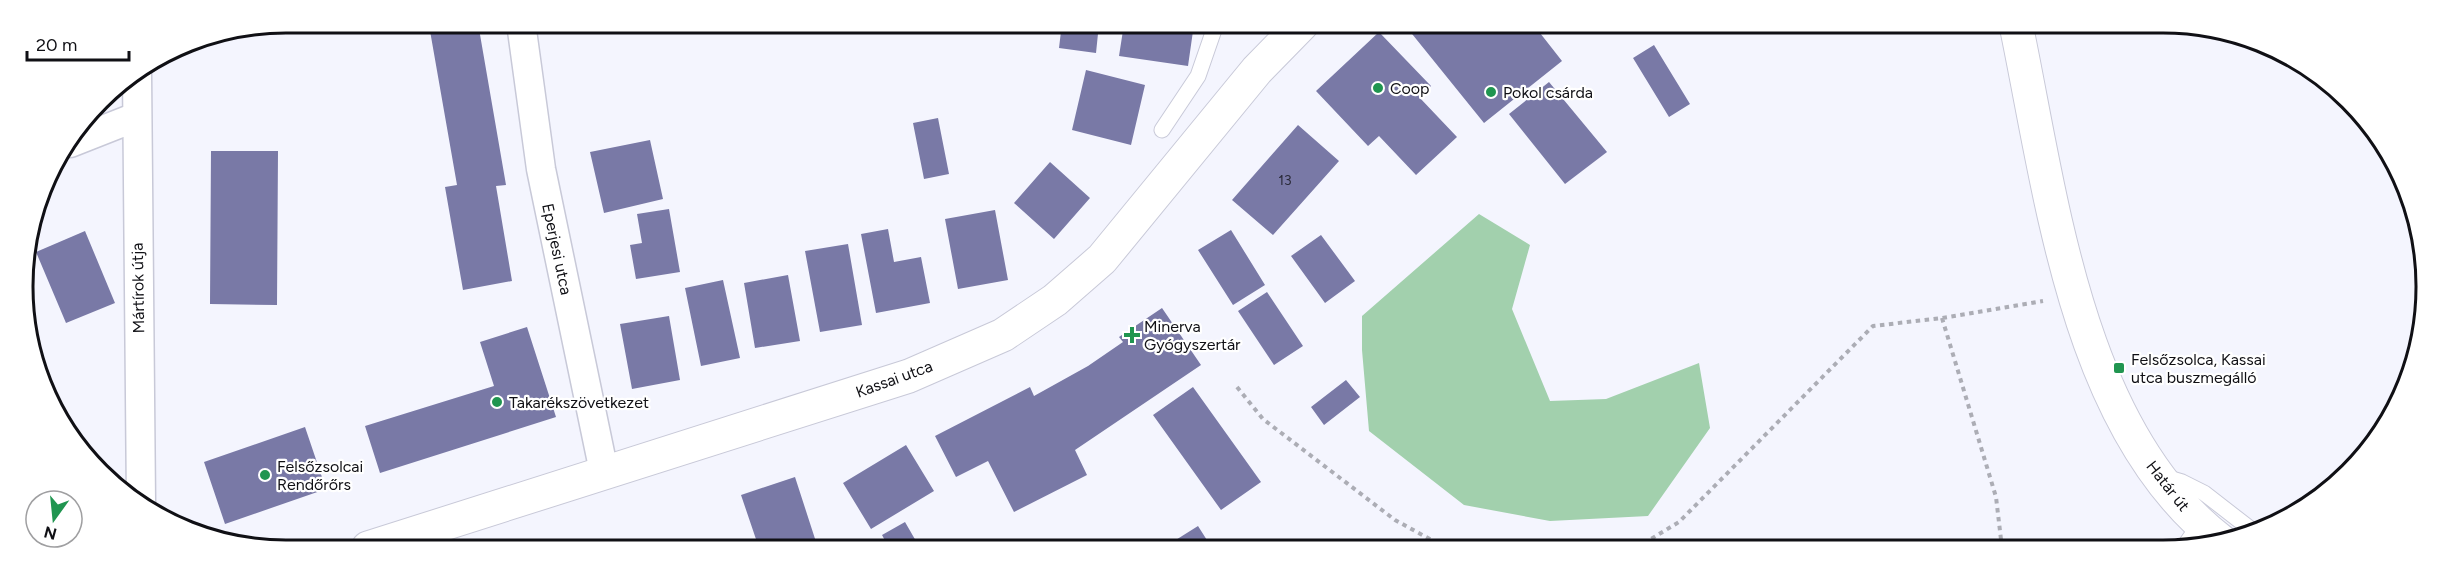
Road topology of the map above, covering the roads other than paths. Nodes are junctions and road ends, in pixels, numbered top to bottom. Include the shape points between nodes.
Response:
1 (523, 33) edge
2 (1213, 33) edge
3 (1293, 33) edge
4 (2018, 33) edge
5 (137, 82) edge
6 (136, 117) junction
7 (1162, 130) dead end
8 (81, 139) edge
9 (2152, 469) junction
10 (604, 472) junction
11 (141, 494) edge
12 (2247, 526) edge
13 (2194, 538) edge
14 (393, 540) edge

1 - 10 street, Eperjesi utca via 541,169
2 - 7 lane via 1198,76
3 - 10 main road, Kassai utca via 1257,70 1102,259 1055,300 1003,335 909,376
4 - 9 main road, Határ út via 2074,298 2124,422
5 - 6 street, Mártírok útja
6 - 8 street
6 - 11 street, Mártírok útja
9 - 12 lane via 2204,493
9 - 13 main road, Határ út
10 - 14 main road, Kassai utca

